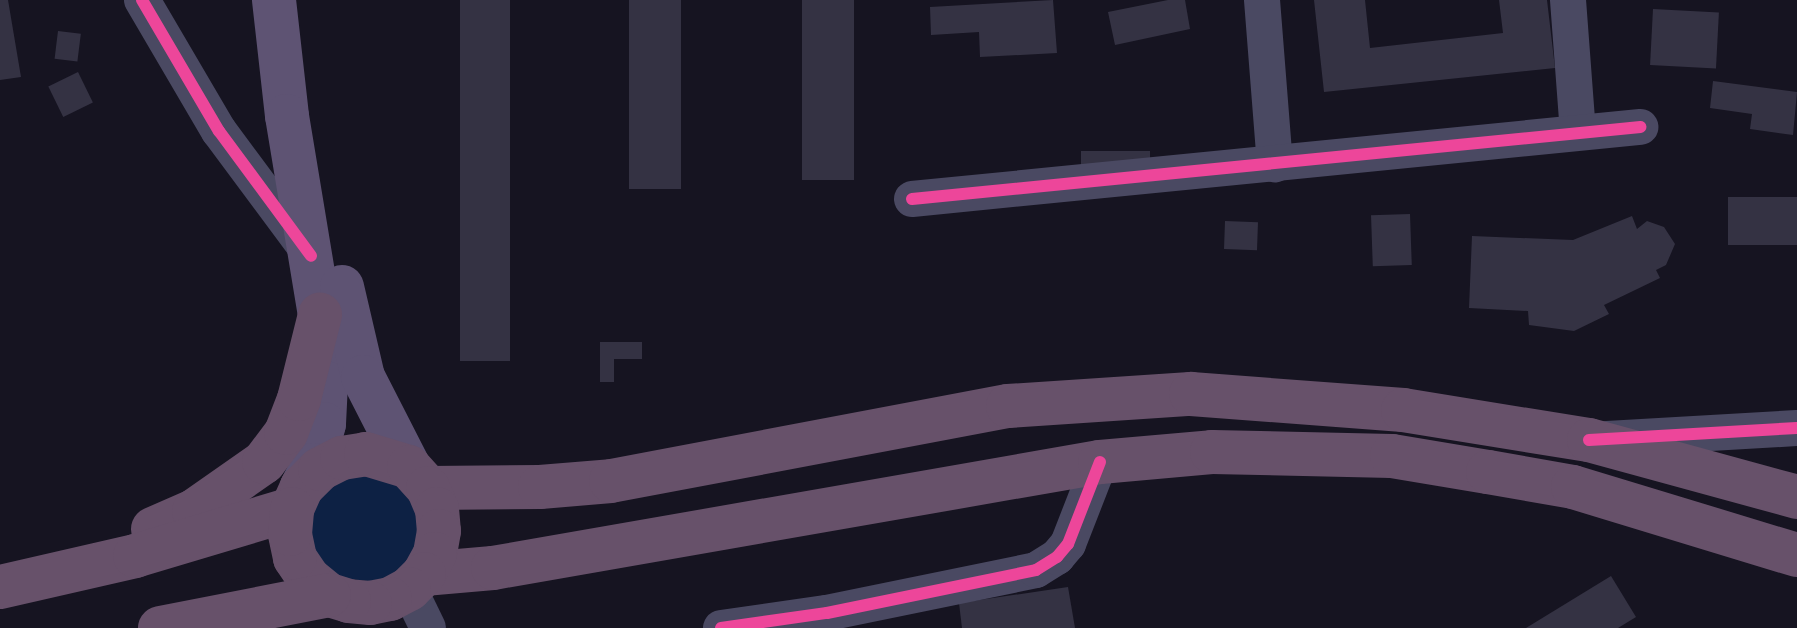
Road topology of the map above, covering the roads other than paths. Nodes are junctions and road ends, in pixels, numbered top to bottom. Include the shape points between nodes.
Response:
1 (142, 0) edge
2 (274, 0) edge
3 (305, 0) edge
4 (1262, 0) edge
5 (1568, 0) edge
6 (1640, 127) dead end
7 (1578, 132) junction
8 (1275, 164) junction
9 (912, 199) dead end
10 (311, 256) junction
11 (320, 315) junction
12 (1797, 428) edge
13 (1589, 440) junction
14 (1100, 462) junction
15 (418, 478) junction
16 (1797, 497) edge
17 (297, 498) junction
18 (1797, 555) edge
19 (54, 575) junction
20 (0, 587) edge
21 (329, 595) junction
22 (400, 597) edge
23 (828, 620) edge
24 (160, 628) edge
25 (428, 628) edge
26 (721, 628) edge

1 - 10 street via 219,131
2 - 10 main road
3 - 15 main road via 325,197 350,331 363,377
4 - 8 street
5 - 7 street
6 - 7 street
7 - 8 street
8 - 9 street
10 - 11 main road
11 - 17 main road via 326,409 313,465
11 - 19 highway via 299,399 286,433 264,462 194,511
12 - 13 street
13 - 15 highway via 1403,410 1191,394 1008,406 611,481 540,487
13 - 16 highway
14 - 18 highway via 1212,452 1392,456 1573,487
14 - 22 highway via 493,568
14 - 23 street via 1068,544 1036,570
15 - 17 highway via 366,454 320,469
15 - 22 highway via 437,509 439,531 435,554
17 - 19 highway via 135,556
17 - 21 highway via 290,534 295,558
19 - 20 highway
21 - 22 highway via 370,603
21 - 24 highway
22 - 25 street
23 - 26 street

